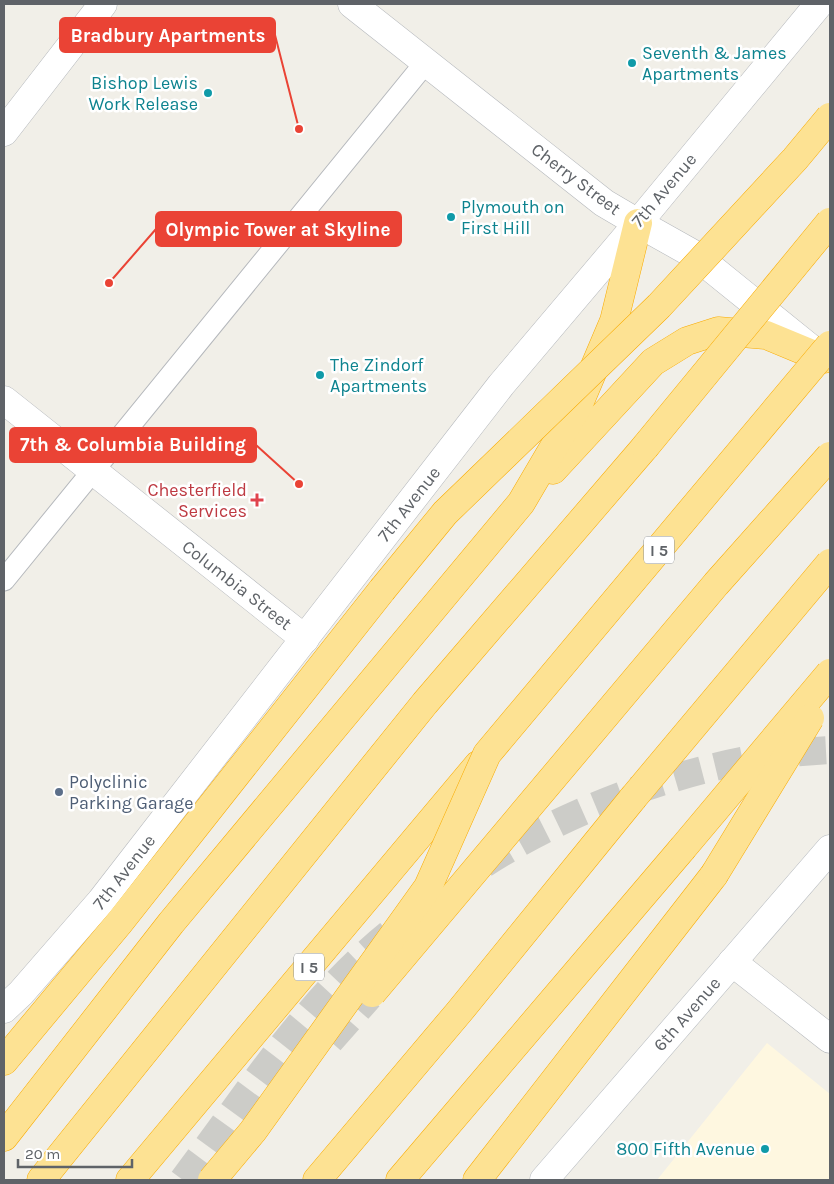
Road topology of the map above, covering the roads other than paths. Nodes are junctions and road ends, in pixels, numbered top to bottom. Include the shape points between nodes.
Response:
1 (103, 4) edge
2 (352, 4) edge
3 (819, 4) edge
4 (426, 62) junction
5 (830, 117) edge
6 (4, 132) edge
7 (830, 222) edge
8 (638, 223) junction
9 (828, 356) edge
10 (4, 400) edge
11 (830, 456) edge
12 (92, 470) junction
13 (521, 503) junction
14 (830, 563) edge
15 (4, 580) edge
16 (305, 639) junction
17 (830, 673) edge
18 (830, 686) edge
19 (487, 754) junction
20 (830, 849) edge
21 (732, 962) junction
22 (369, 997) tunnel mouth
23 (4, 1009) edge
24 (830, 1039) edge
25 (4, 1061) edge
26 (4, 1137) edge
27 (41, 1180) edge
28 (130, 1180) edge
29 (212, 1180) edge
30 (317, 1180) edge
31 (400, 1180) edge
32 (476, 1180) edge
33 (544, 1180) edge

1 - 6 street
2 - 4 street, Cherry Street
3 - 8 street, 7th Avenue
4 - 8 street, Cherry Street via 604,203
4 - 12 lane
5 - 25 highway, bridge via 659,306 445,513
7 - 27 highway, bridge via 645,447 425,703
8 - 9 street, Cherry Street via 695,255
8 - 13 highway via 614,321 578,406
8 - 16 street, 7th Avenue via 501,385
9 - 13 highway via 766,334 718,331 687,341 654,362
9 - 19 highway, I 5, bridge
10 - 12 street, Columbia Street
11 - 22 highway, bridge via 716,584
12 - 15 lane
12 - 16 street, Columbia Street
13 - 26 highway via 172,923
14 - 30 highway, bridge
16 - 23 street, 7th Avenue via 101,901
17 - 31 highway, bridge
18 - 32 highway, bridge via 714,875
19 - 28 highway, I 5, bridge
19 - 29 highway, bridge via 428,887 253,1130
20 - 21 street, 6th Avenue
21 - 24 street
21 - 33 street, 6th Avenue

